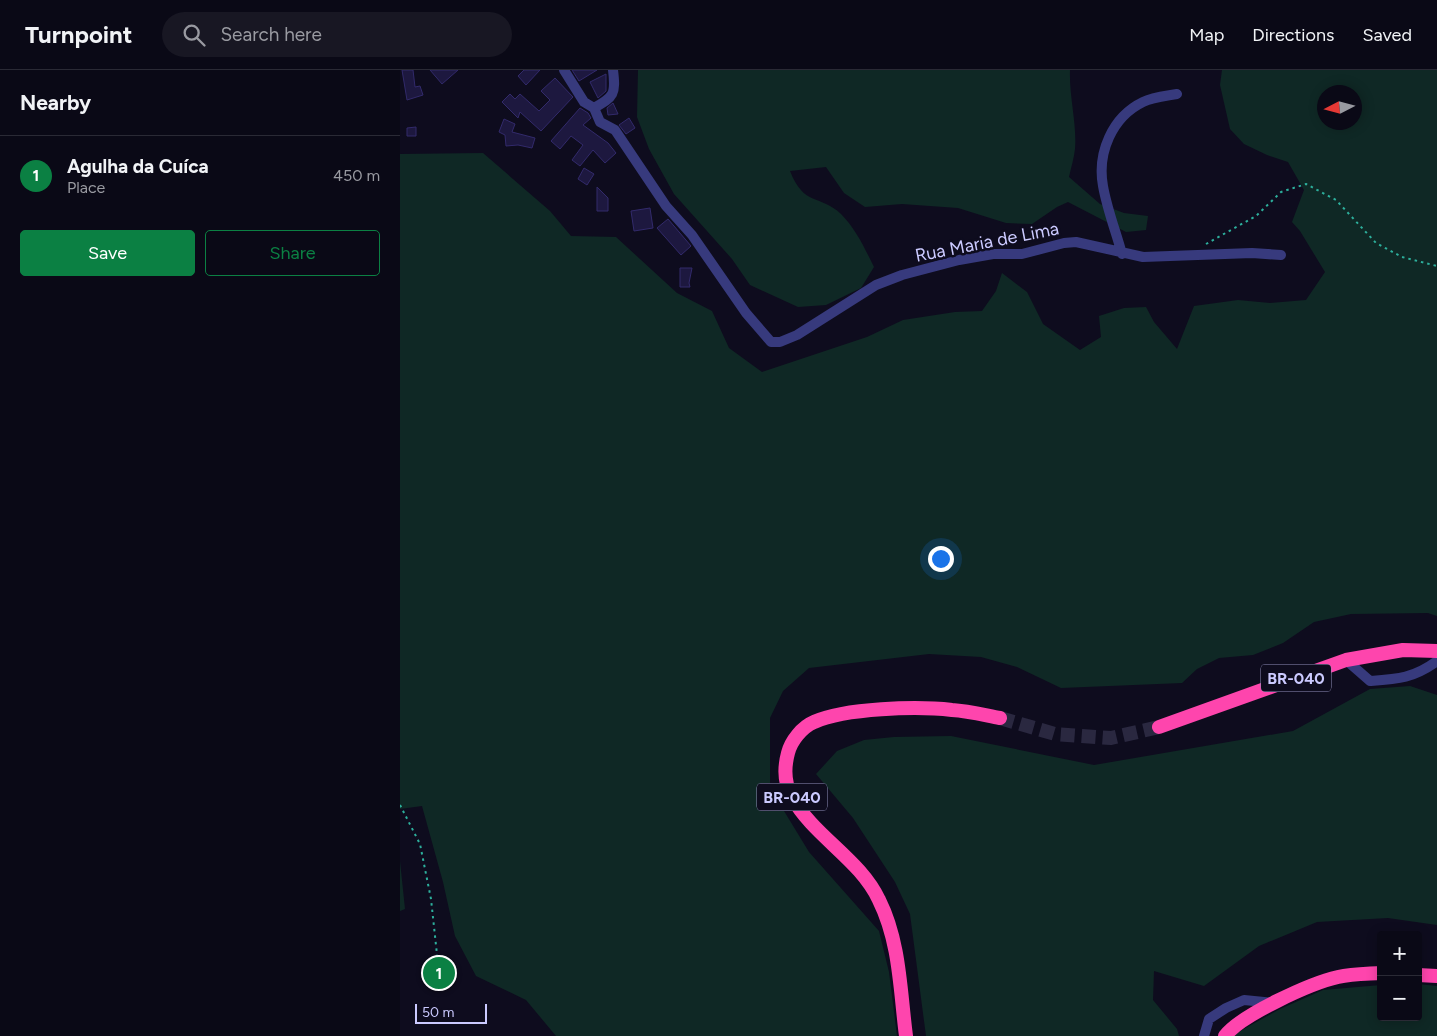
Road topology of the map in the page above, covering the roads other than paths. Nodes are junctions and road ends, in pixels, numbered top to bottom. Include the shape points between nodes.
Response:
1 (564, 70) edge
2 (613, 70) edge
3 (1177, 94) dead end
4 (594, 108) junction
5 (1122, 254) junction
6 (1281, 255) dead end
7 (1437, 651) edge
8 (1346, 660) junction
9 (1437, 661) edge
10 (1000, 718) tunnel mouth
11 (1159, 727) tunnel mouth
12 (1377, 974) edge
13 (1422, 975) edge
14 (1437, 976) edge
15 (1275, 1004) junction
16 (906, 1036) edge
17 (1204, 1036) edge
18 (1225, 1036) edge

1 - 4 street via 584,102
2 - 4 street via 615,86 612,96
3 - 5 street via 1144,101 1126,112 1105,148 1101,170 1103,187
4 - 5 street, Rua Maria de Lima via 600,122 615,130 666,206 692,235 746,313 771,342 797,335 876,285 959,260 1030,252 1064,243 1090,244
5 - 6 street, Rua Maria de Lima via 1143,257
7 - 8 highway, BR-040 via 1403,650
8 - 9 street via 1370,681 1419,674
8 - 11 highway, BR-040
10 - 16 highway, BR-040 via 952,710 844,713 813,722 799,732 785,761 785,779 802,813 864,876 888,920 896,953
12 - 15 highway via 1336,978
13 - 14 highway
15 - 17 street via 1244,1000 1226,1008 1209,1019
15 - 18 highway via 1238,1023

